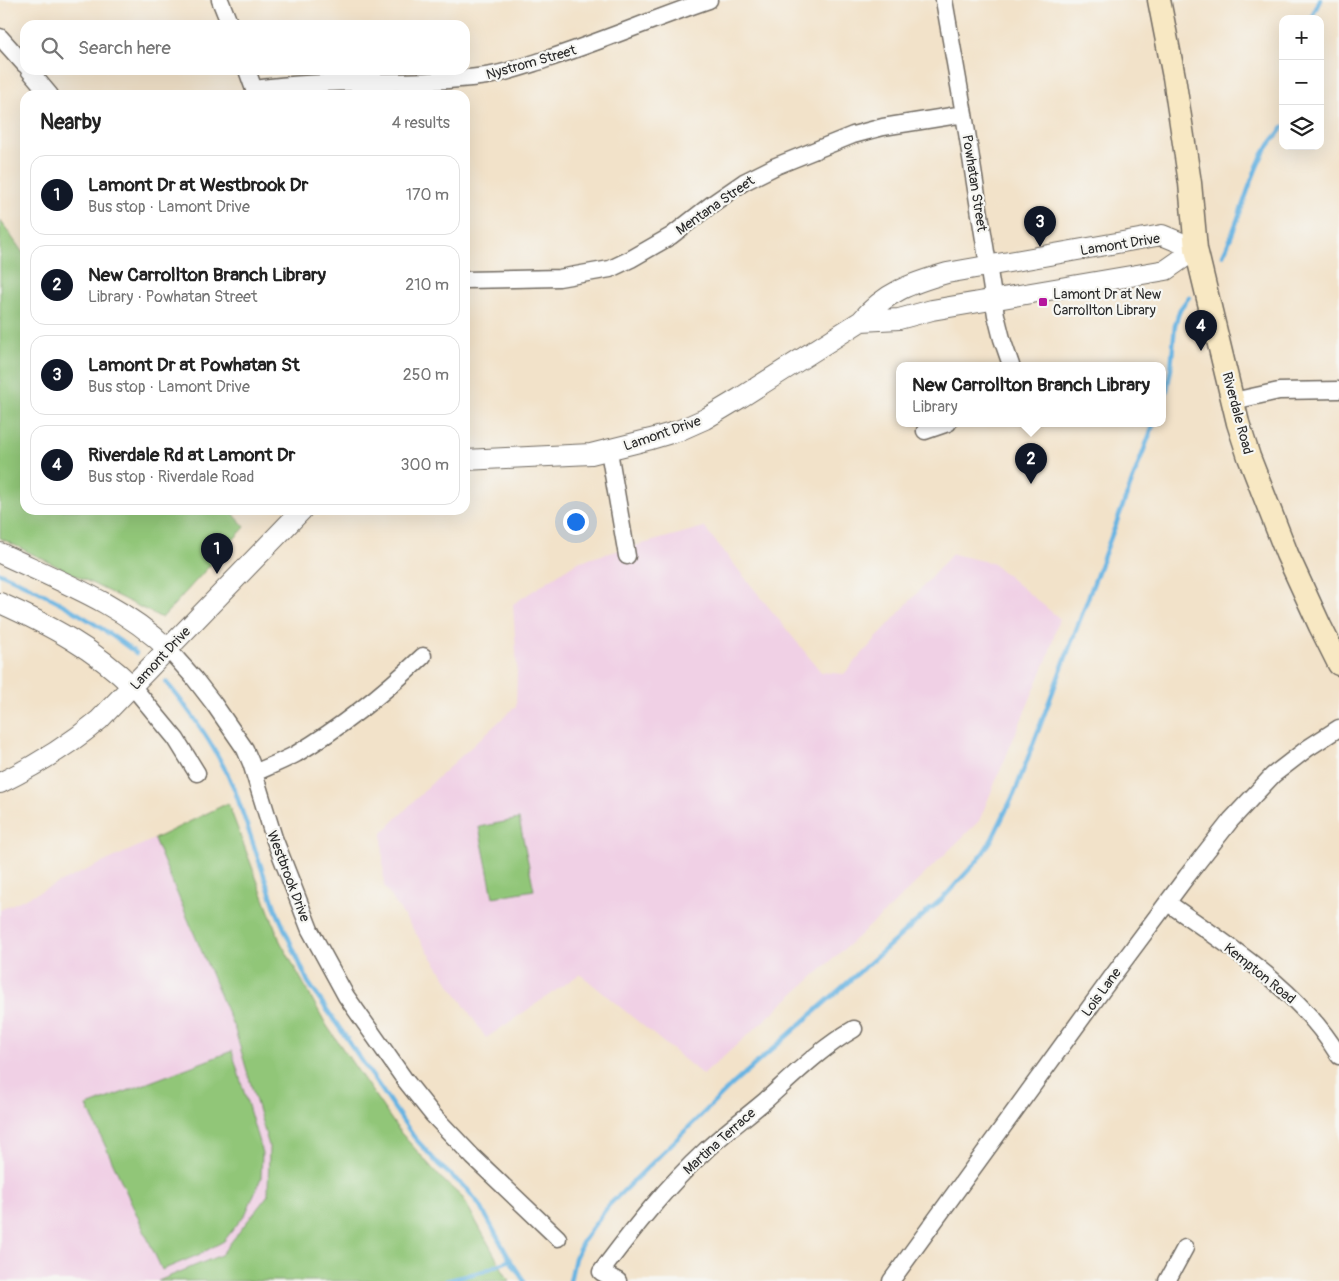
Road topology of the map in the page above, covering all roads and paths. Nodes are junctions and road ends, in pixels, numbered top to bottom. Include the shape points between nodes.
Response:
1 (220, 0) edge
2 (708, 0) edge
3 (944, 0) edge
4 (1159, 0) edge
5 (228, 20) edge
6 (0, 37) edge
7 (20, 59) edge
8 (33, 75) edge
9 (250, 75) edge
10 (46, 90) edge
11 (255, 90) edge
12 (263, 90) edge
13 (964, 114) junction
14 (1196, 249) junction
15 (988, 266) junction
16 (470, 280) edge
17 (993, 300) junction
18 (861, 321) junction
19 (1010, 362) edge
20 (1339, 390) edge
21 (1233, 401) junction
22 (936, 427) edge
23 (925, 431) dead end
24 (609, 451) junction
25 (470, 460) edge
26 (297, 515) edge
27 (0, 553) edge
28 (627, 556) dead end
29 (0, 603) edge
30 (168, 649) junction
31 (423, 656) dead end
32 (1339, 664) edge
33 (133, 687) junction
34 (1339, 728) edge
35 (197, 773) dead end
36 (254, 773) junction
37 (0, 783) edge
38 (1168, 903) junction
39 (854, 1029) dead end
40 (1339, 1056) edge
41 (558, 1238) dead end
42 (1185, 1248) dead end
43 (618, 1281) edge
44 (891, 1281) edge
45 (1167, 1281) edge

1 - 5 street
2 - 12 street, Nystrom Street via 572,51 486,76 429,81 280,85
3 - 13 street, Powhatan Street
4 - 14 main road, Riverdale Road via 1186,156
6 - 7 street
8 - 10 street
9 - 11 street
13 - 15 street, Powhatan Street
13 - 16 street, Mentana Street via 854,135 776,166 744,182 671,236 610,269 559,278
14 - 15 street, Lamont Drive via 1162,236
14 - 17 street, Lamont Drive via 1166,270
14 - 21 main road, Riverdale Road
15 - 17 street, Powhatan Street
15 - 18 street, Lamont Drive via 916,282 890,294
17 - 18 street, Lamont Drive via 900,319
17 - 19 street, Powhatan Street
18 - 24 street, Lamont Drive via 705,419 678,431
20 - 21 street via 1278,391
21 - 32 main road, Riverdale Road via 1249,457 1287,554
22 - 23 street
24 - 25 street, Lamont Drive via 578,456
24 - 28 street
26 - 30 street, Lamont Drive
27 - 30 street, Westbrook Drive via 117,611 143,626
29 - 33 street via 87,649
30 - 33 street, Lamont Drive
30 - 36 street, Westbrook Drive via 238,737
31 - 36 street via 350,718 295,755
33 - 35 street via 176,739
33 - 37 street, Lamont Drive via 82,735
34 - 38 street, Lois Lane via 1262,785
36 - 41 street, Westbrook Drive via 274,838 306,921 346,996 433,1115
38 - 40 street, Kempton Road via 1295,999
38 - 44 street, Lois Lane
39 - 43 street, Martina Terrace via 812,1058 705,1150 662,1196 602,1272
42 - 45 street

